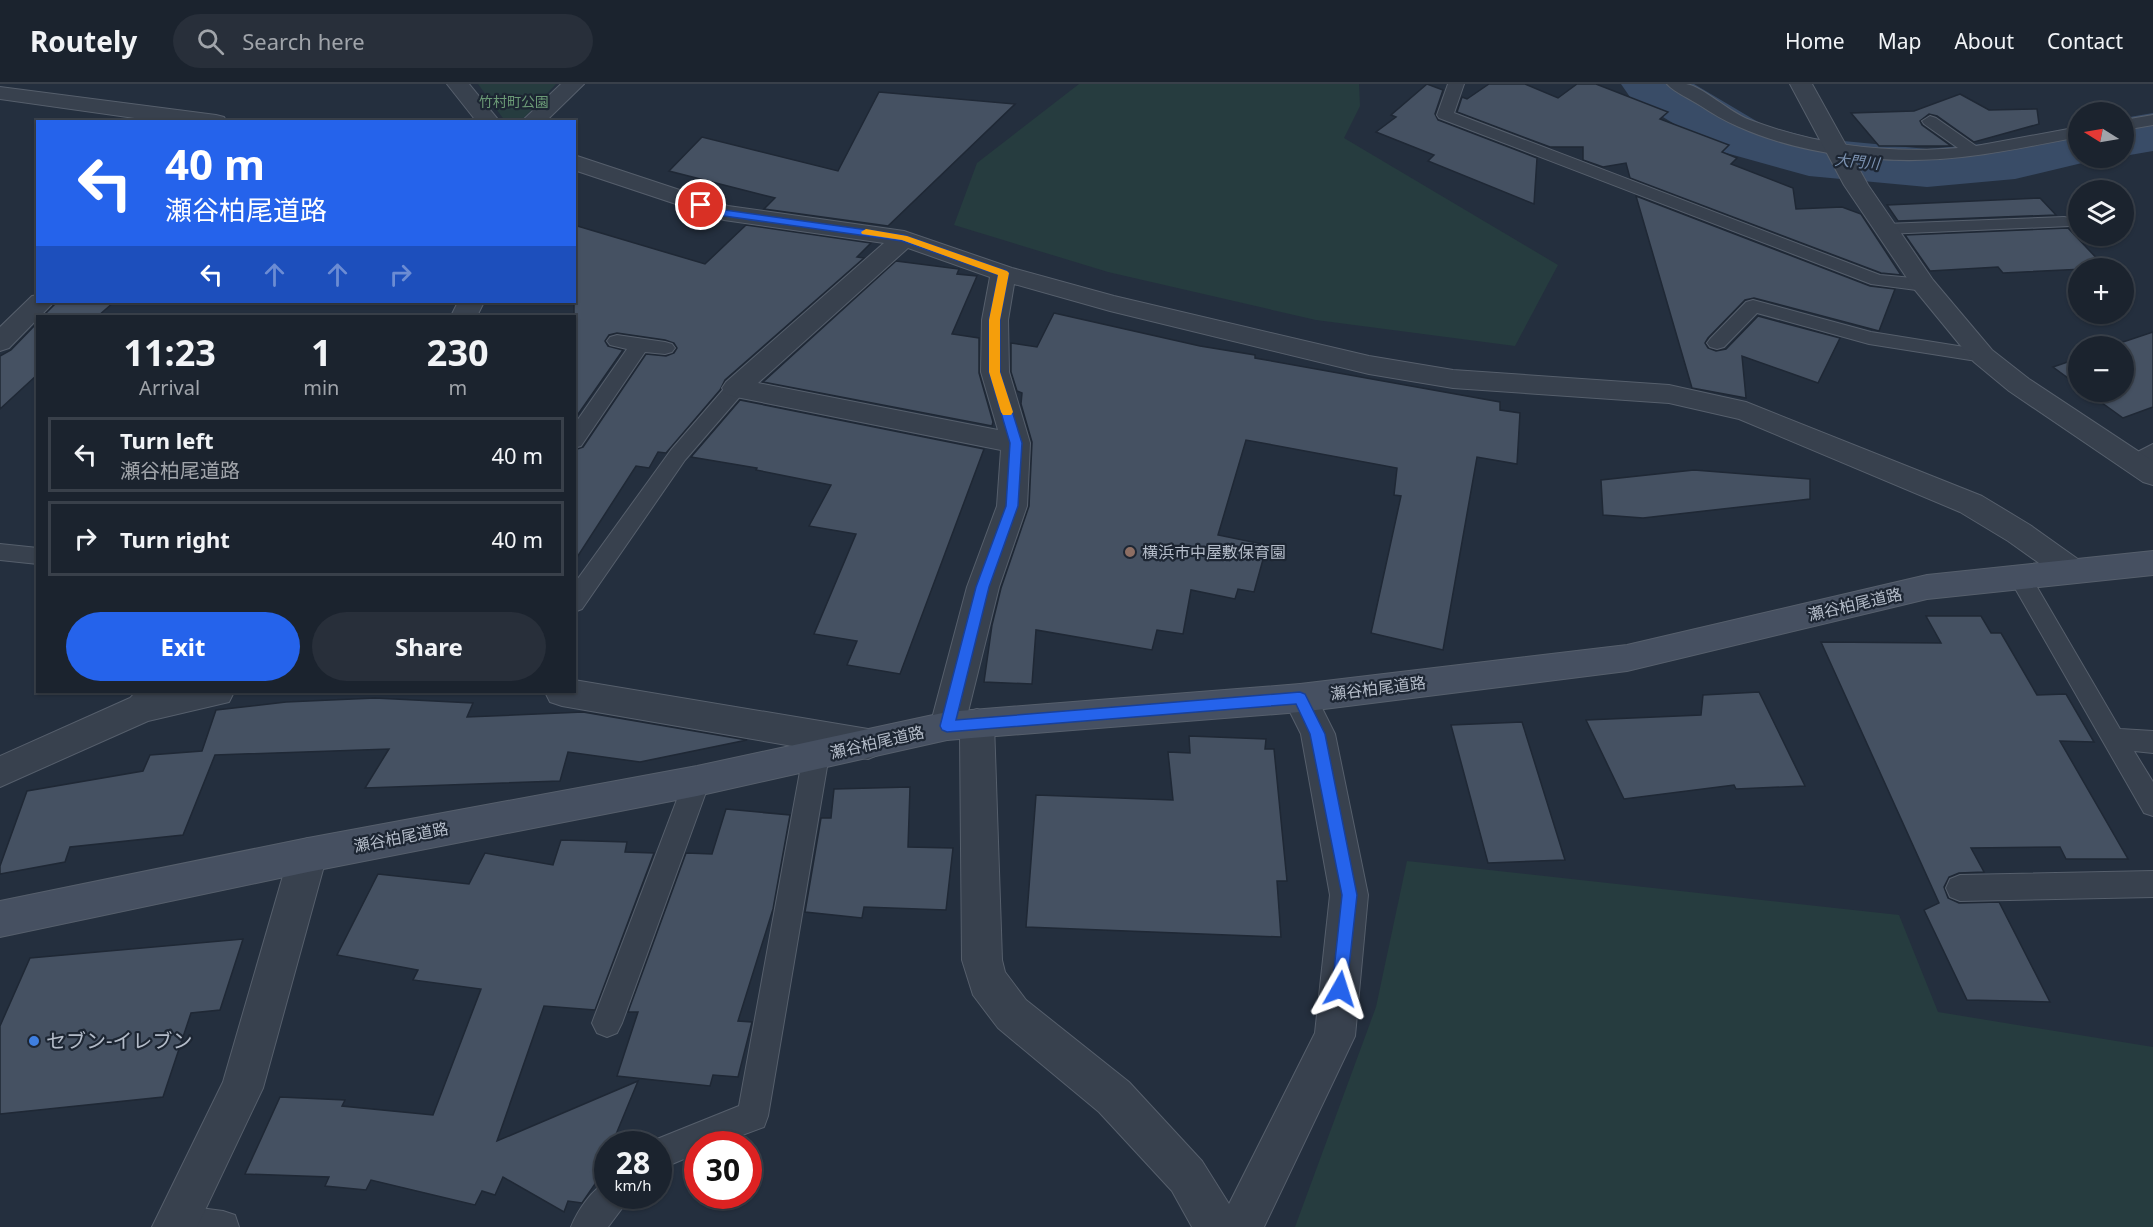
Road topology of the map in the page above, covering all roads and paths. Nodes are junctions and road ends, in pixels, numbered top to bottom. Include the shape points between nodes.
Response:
1 (458, 84) edge
2 (573, 84) edge
3 (1456, 84) edge
4 (1675, 84) edge
5 (1801, 84) edge
6 (0, 93) edge
7 (201, 120) edge
8 (487, 120) edge
9 (534, 120) edge
10 (2153, 120) edge
11 (1930, 121) dead end
12 (2134, 123) edge
13 (2068, 134) edge
14 (1972, 150) junction
15 (1840, 157) junction
16 (576, 163) edge
17 (2064, 222) dead end
18 (1885, 229) junction
19 (904, 238) junction
20 (1003, 273) junction
21 (1924, 285) junction
22 (40, 303) edge
23 (0, 342) edge
24 (617, 342) dead end
25 (1717, 343) dead end
26 (640, 345) junction
27 (665, 348) dead end
28 (1983, 356) junction
29 (736, 388) junction
30 (576, 438) edge
31 (1016, 443) junction
32 (2146, 463) edge
33 (0, 552) edge
34 (36, 556) edge
35 (2153, 563) edge
36 (2071, 570) junction
37 (2019, 576) junction
38 (576, 600) edge
39 (208, 693) edge
40 (568, 693) edge
41 (1300, 698) junction
42 (149, 700) edge
43 (962, 725) junction
44 (2112, 739) junction
45 (2153, 742) edge
46 (868, 744) junction
47 (816, 755) junction
48 (0, 772) edge
49 (698, 781) junction
50 (2153, 805) edge
51 (308, 855) junction
52 (2153, 884) edge
53 (1960, 888) dead end
54 (0, 919) edge
55 (607, 1023) dead end
56 (672, 1148) edge
57 (602, 1209) edge
58 (175, 1224) edge
59 (224, 1227) edge
60 (587, 1227) edge
61 (1217, 1227) edge
62 (1241, 1227) edge

1 - 8 street
2 - 9 street
3 - 21 lane via 1445,115 1877,280
4 - 15 lane via 1739,122
5 - 15 street
6 - 7 street
10 - 12 lane
11 - 14 lane
13 - 14 lane
14 - 15 lane
15 - 18 street
16 - 19 street via 724,213
17 - 18 lane
18 - 21 street
19 - 20 street
19 - 29 street
20 - 31 street via 995,320 995,372
20 - 36 street via 1110,303 1369,365 1453,379 1669,394 1746,411 1971,504
21 - 28 street
22 - 23 street
24 - 26 lane
25 - 28 lane via 1753,306 1869,338
26 - 27 lane
26 - 30 lane
28 - 32 street via 2019,385
29 - 31 street
29 - 38 lane via 678,455
31 - 43 street via 1012,506 983,587
33 - 34 lane
35 - 36 main road, 瀬谷柏尾道路
36 - 37 main road, 瀬谷柏尾道路
37 - 41 main road, 瀬谷柏尾道路 via 1927,587 1627,658
37 - 44 lane
39 - 42 street
40 - 46 street
41 - 43 main road, 瀬谷柏尾道路
41 - 62 street via 1318,734 1349,895 1335,1036
42 - 48 street
43 - 46 main road, 瀬谷柏尾道路
43 - 61 street via 987,981 1012,1014 1114,1097 1187,1176
44 - 45 lane
44 - 50 lane
46 - 47 main road, 瀬谷柏尾道路
47 - 49 main road, 瀬谷柏尾道路
47 - 56 lane via 753,1116
49 - 51 main road, 瀬谷柏尾道路
49 - 55 lane
51 - 54 main road, 瀬谷柏尾道路
51 - 58 street via 242,1088
52 - 53 lane
57 - 60 lane
58 - 59 lane

